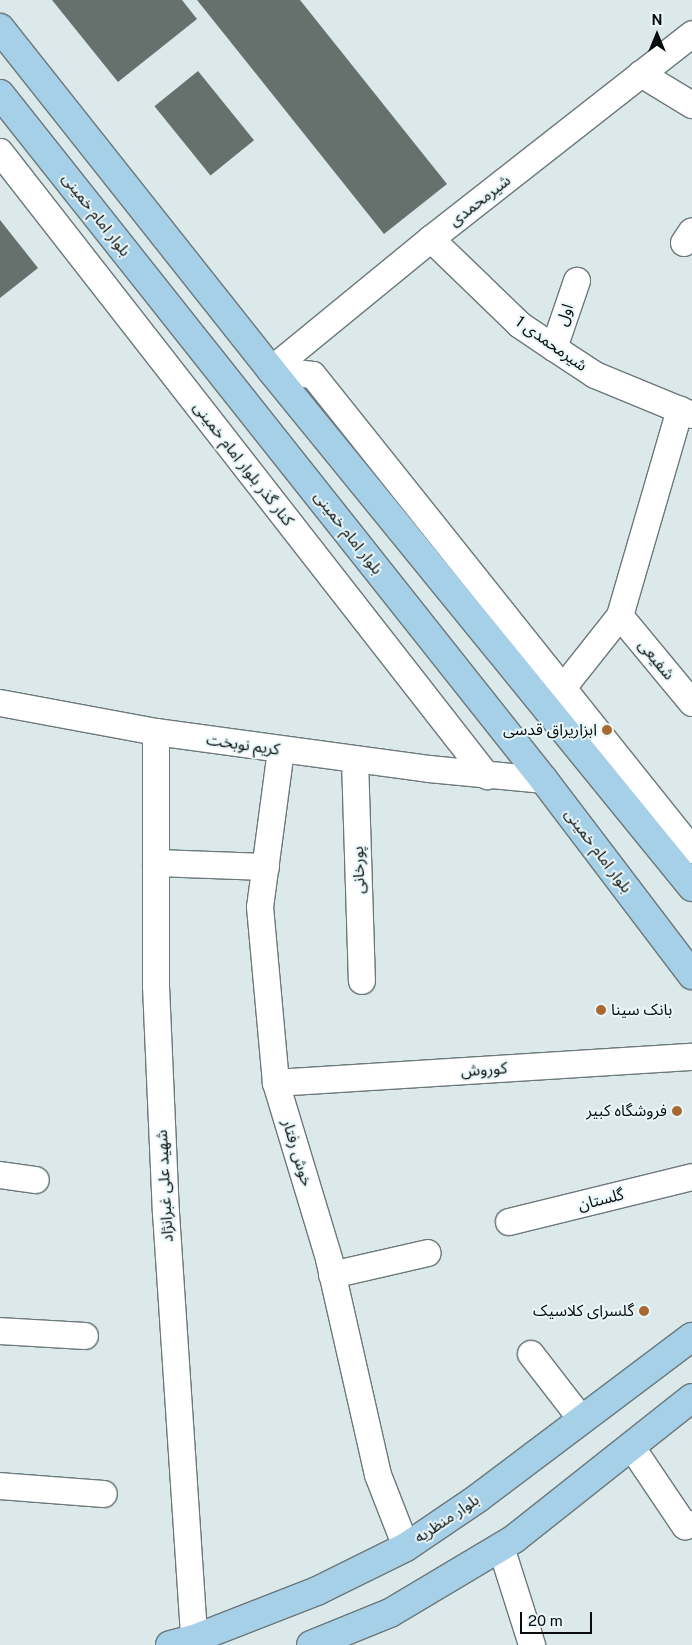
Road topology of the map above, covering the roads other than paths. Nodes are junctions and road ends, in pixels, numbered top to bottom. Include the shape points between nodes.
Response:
1 (0, 28) edge
2 (692, 34) edge
3 (641, 74) junction
4 (0, 94) edge
5 (692, 105) edge
6 (0, 152) edge
7 (431, 239) junction
8 (577, 281) dead end
9 (554, 348) junction
10 (271, 370) junction
11 (686, 413) edge
12 (620, 616) junction
13 (563, 688) junction
14 (692, 703) edge
15 (0, 704) edge
16 (156, 732) junction
17 (281, 750) junction
18 (355, 760) junction
19 (487, 776) junction
20 (544, 780) junction
21 (692, 850) edge
22 (156, 863) junction
23 (266, 867) junction
24 (691, 883) edge
25 (692, 975) edge
26 (362, 981) dead end
27 (692, 1056) edge
28 (276, 1083) junction
29 (0, 1175) edge
30 (692, 1177) edge
31 (36, 1180) dead end
32 (509, 1222) dead end
33 (428, 1253) dead end
34 (332, 1275) junction
35 (0, 1331) edge
36 (85, 1336) dead end
37 (692, 1337) edge
38 (531, 1354) dead end
39 (692, 1398) edge
40 (582, 1420) junction
41 (631, 1446) junction
42 (0, 1486) edge
43 (104, 1494) dead end
44 (692, 1524) edge
45 (406, 1547) junction
46 (501, 1547) junction
47 (186, 1643) edge
48 (311, 1645) edge
49 (532, 1645) edge

1 - 10 main road
2 - 3 street, شیرمحمدی
3 - 5 street
3 - 7 street, شیرمحمدی
4 - 20 main road, بلوار امام خمینی
6 - 19 street, کنار گذر بلوار امام خمینی
7 - 9 street, شیرمحمدی 1 via 520,325
7 - 10 street, شیرمحمدی
8 - 9 street, اول
9 - 11 street, شیرمحمدی 1 via 595,375
10 - 13 street via 313,375
10 - 24 main road
11 - 12 street
12 - 13 street
12 - 14 street, شفیعی
13 - 21 street
15 - 16 street, کریم نوبخت
16 - 17 street, کریم نوبخت
16 - 22 street, شهید علی غبرانژاد
17 - 18 street, کریم نوبخت
17 - 23 street, خوش رفتار
18 - 19 street, کریم نوبخت
18 - 26 street, پورخانی
19 - 20 street, کریم نوبخت
20 - 25 main road, بلوار امام خمینی
22 - 23 street
22 - 47 street, شهید علی غبرانژاد via 156,986
23 - 28 street, خوش رفتار via 260,907
27 - 28 street, کوروش
28 - 34 street, خوش رفتار
29 - 31 street
30 - 32 street, گلستان
33 - 34 street
34 - 45 street, خوش رفتار via 378,1475
35 - 36 street
37 - 40 main road, بلوار منظریه
38 - 40 street
39 - 41 main road
40 - 45 main road, بلوار منظریه
41 - 44 street via 685,1526
41 - 46 main road
42 - 43 street
45 - 47 main road, بلوار منظریه via 317,1591
46 - 48 main road via 390,1613
46 - 49 street

